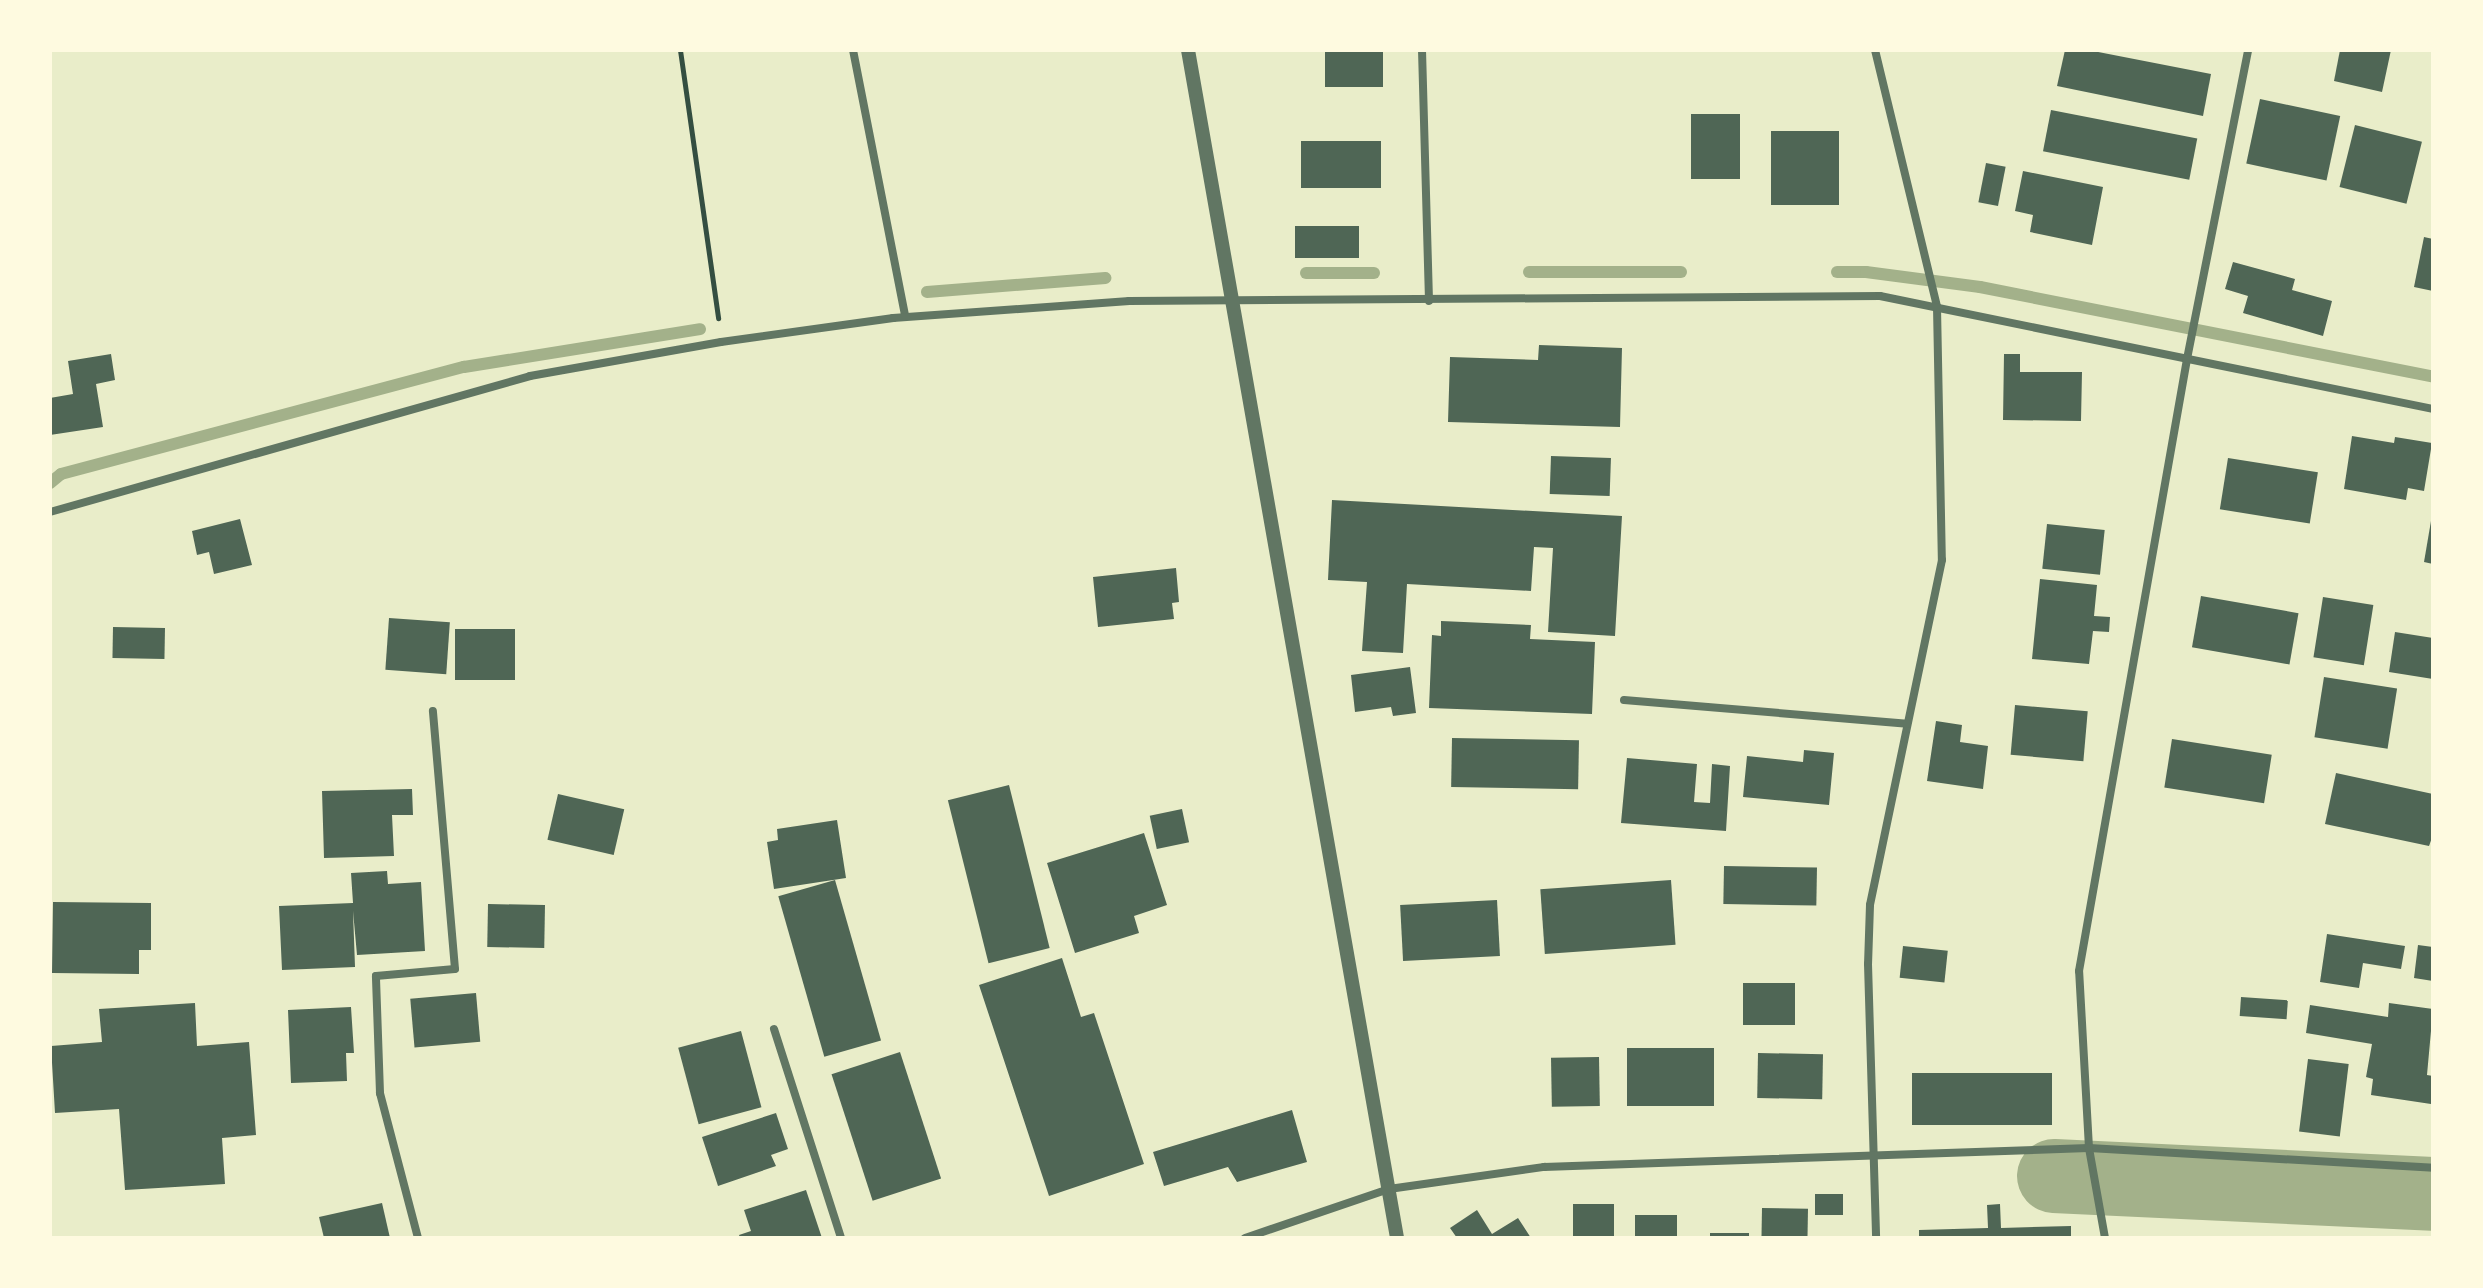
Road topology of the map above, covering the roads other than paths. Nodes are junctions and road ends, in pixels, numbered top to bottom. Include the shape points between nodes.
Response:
1 (853, 50) edge
2 (1188, 50) edge
3 (1422, 50) edge
4 (1875, 50) edge
5 (2248, 50) edge
6 (1429, 301) junction
7 (1233, 303) junction
8 (1937, 307) junction
9 (905, 316) junction
10 (2187, 359) junction
11 (2433, 409) edge
12 (50, 512) edge
13 (1624, 700) dead end
14 (433, 711) dead end
15 (1907, 724) junction
16 (774, 1029) dead end
17 (2089, 1148) junction
18 (1872, 1156) junction
19 (2433, 1168) edge
20 (1389, 1189) junction
21 (418, 1238) edge
22 (841, 1238) edge
23 (1245, 1238) edge
24 (1397, 1238) edge
25 (1876, 1238) edge
26 (2105, 1238) edge

1 - 9 street
2 - 7 street
3 - 6 street
4 - 8 street
5 - 10 street
6 - 7 street
6 - 8 street via 1880,296
7 - 9 street via 1129,301
7 - 20 street
8 - 10 street
8 - 15 street via 1942,560
9 - 12 street via 530,376
10 - 11 street
10 - 17 street via 2079,971
13 - 15 street
14 - 21 street via 455,969 376,976 380,1093
15 - 18 street via 1870,905
16 - 22 street
17 - 18 street
17 - 19 street
17 - 26 street
18 - 20 street via 1544,1167
18 - 25 street
20 - 23 street
20 - 24 street

